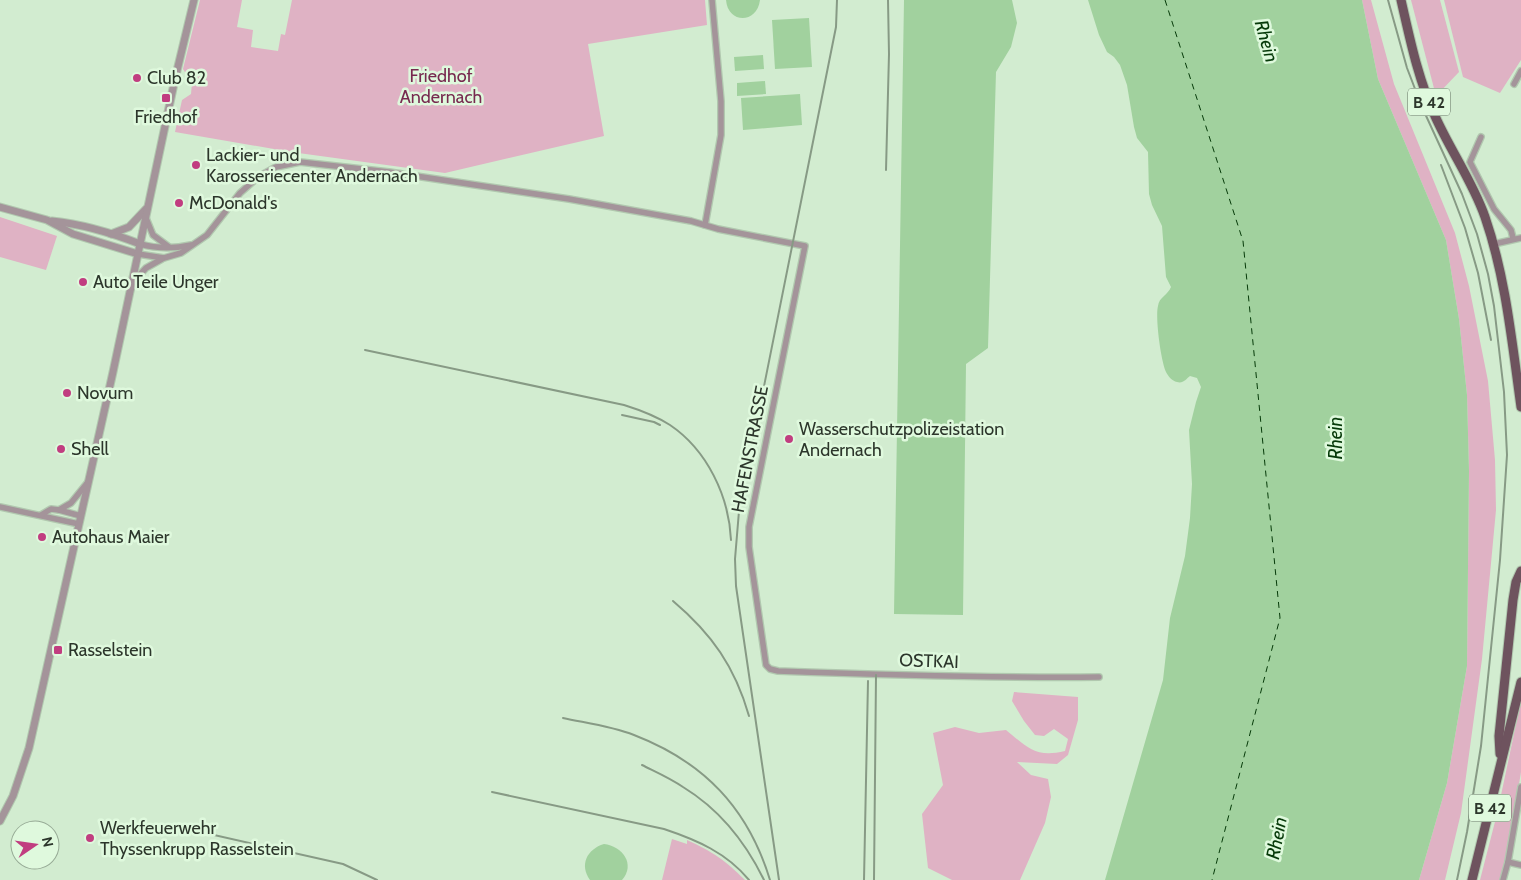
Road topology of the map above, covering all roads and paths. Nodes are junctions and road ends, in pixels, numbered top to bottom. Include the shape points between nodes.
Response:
1 (194, 0) edge
2 (712, 0) edge
3 (1400, 0) edge
4 (1521, 71) edge
5 (1514, 84) dead end
6 (1481, 137) dead end
7 (0, 207) edge
8 (148, 207) junction
9 (146, 216) junction
10 (47, 220) junction
11 (705, 225) junction
12 (110, 234) junction
13 (1513, 238) junction
14 (1521, 238) edge
15 (198, 243) junction
16 (140, 244) junction
17 (1494, 244) junction
18 (171, 248) junction
19 (138, 254) junction
20 (164, 258) junction
21 (132, 284) junction
22 (1521, 407) edge
23 (88, 482) junction
24 (0, 507) edge
25 (59, 510) junction
26 (41, 515) junction
27 (81, 516) junction
28 (79, 524) junction
29 (1521, 570) edge
30 (764, 660) joint
31 (1099, 677) dead end
32 (1521, 682) edge
33 (1501, 762) junction
34 (1521, 788) edge
35 (0, 821) edge
36 (1508, 862) junction
37 (1521, 865) edge
38 (1472, 880) edge
39 (1503, 880) edge

1 - 8 street
2 - 11 street via 721,135
3 - 17 main road, B 42 via 1424,92 1477,197
4 - 5 street
6 - 13 street via 1470,162
7 - 10 street
8 - 9 street
8 - 12 street via 129,227
9 - 16 street
9 - 18 street via 153,235
10 - 12 street via 69,222
10 - 19 street via 73,234
11 - 15 street via 559,197 389,172 294,163 271,169 258,177
11 - 30 street, HAFENSTRASSE via 805,246 750,527 749,547
12 - 16 street
13 - 14 street
13 - 17 street
15 - 18 street
15 - 20 street
16 - 18 street
16 - 19 street
17 - 22 main road, B 42
19 - 20 street
19 - 21 street
20 - 21 street via 146,268
21 - 23 street
23 - 25 street via 71,503
23 - 27 street
24 - 26 street
25 - 26 street via 51,509
25 - 27 street
26 - 28 street
27 - 28 street
28 - 35 street via 26,761
29 - 33 main road, B 42 via 1514,591 1499,736
30 - 31 street, OSTKAI via 770,669 778,671
32 - 33 main road, B 42
33 - 38 main road, B 42
34 - 36 street
36 - 37 street
36 - 39 street

